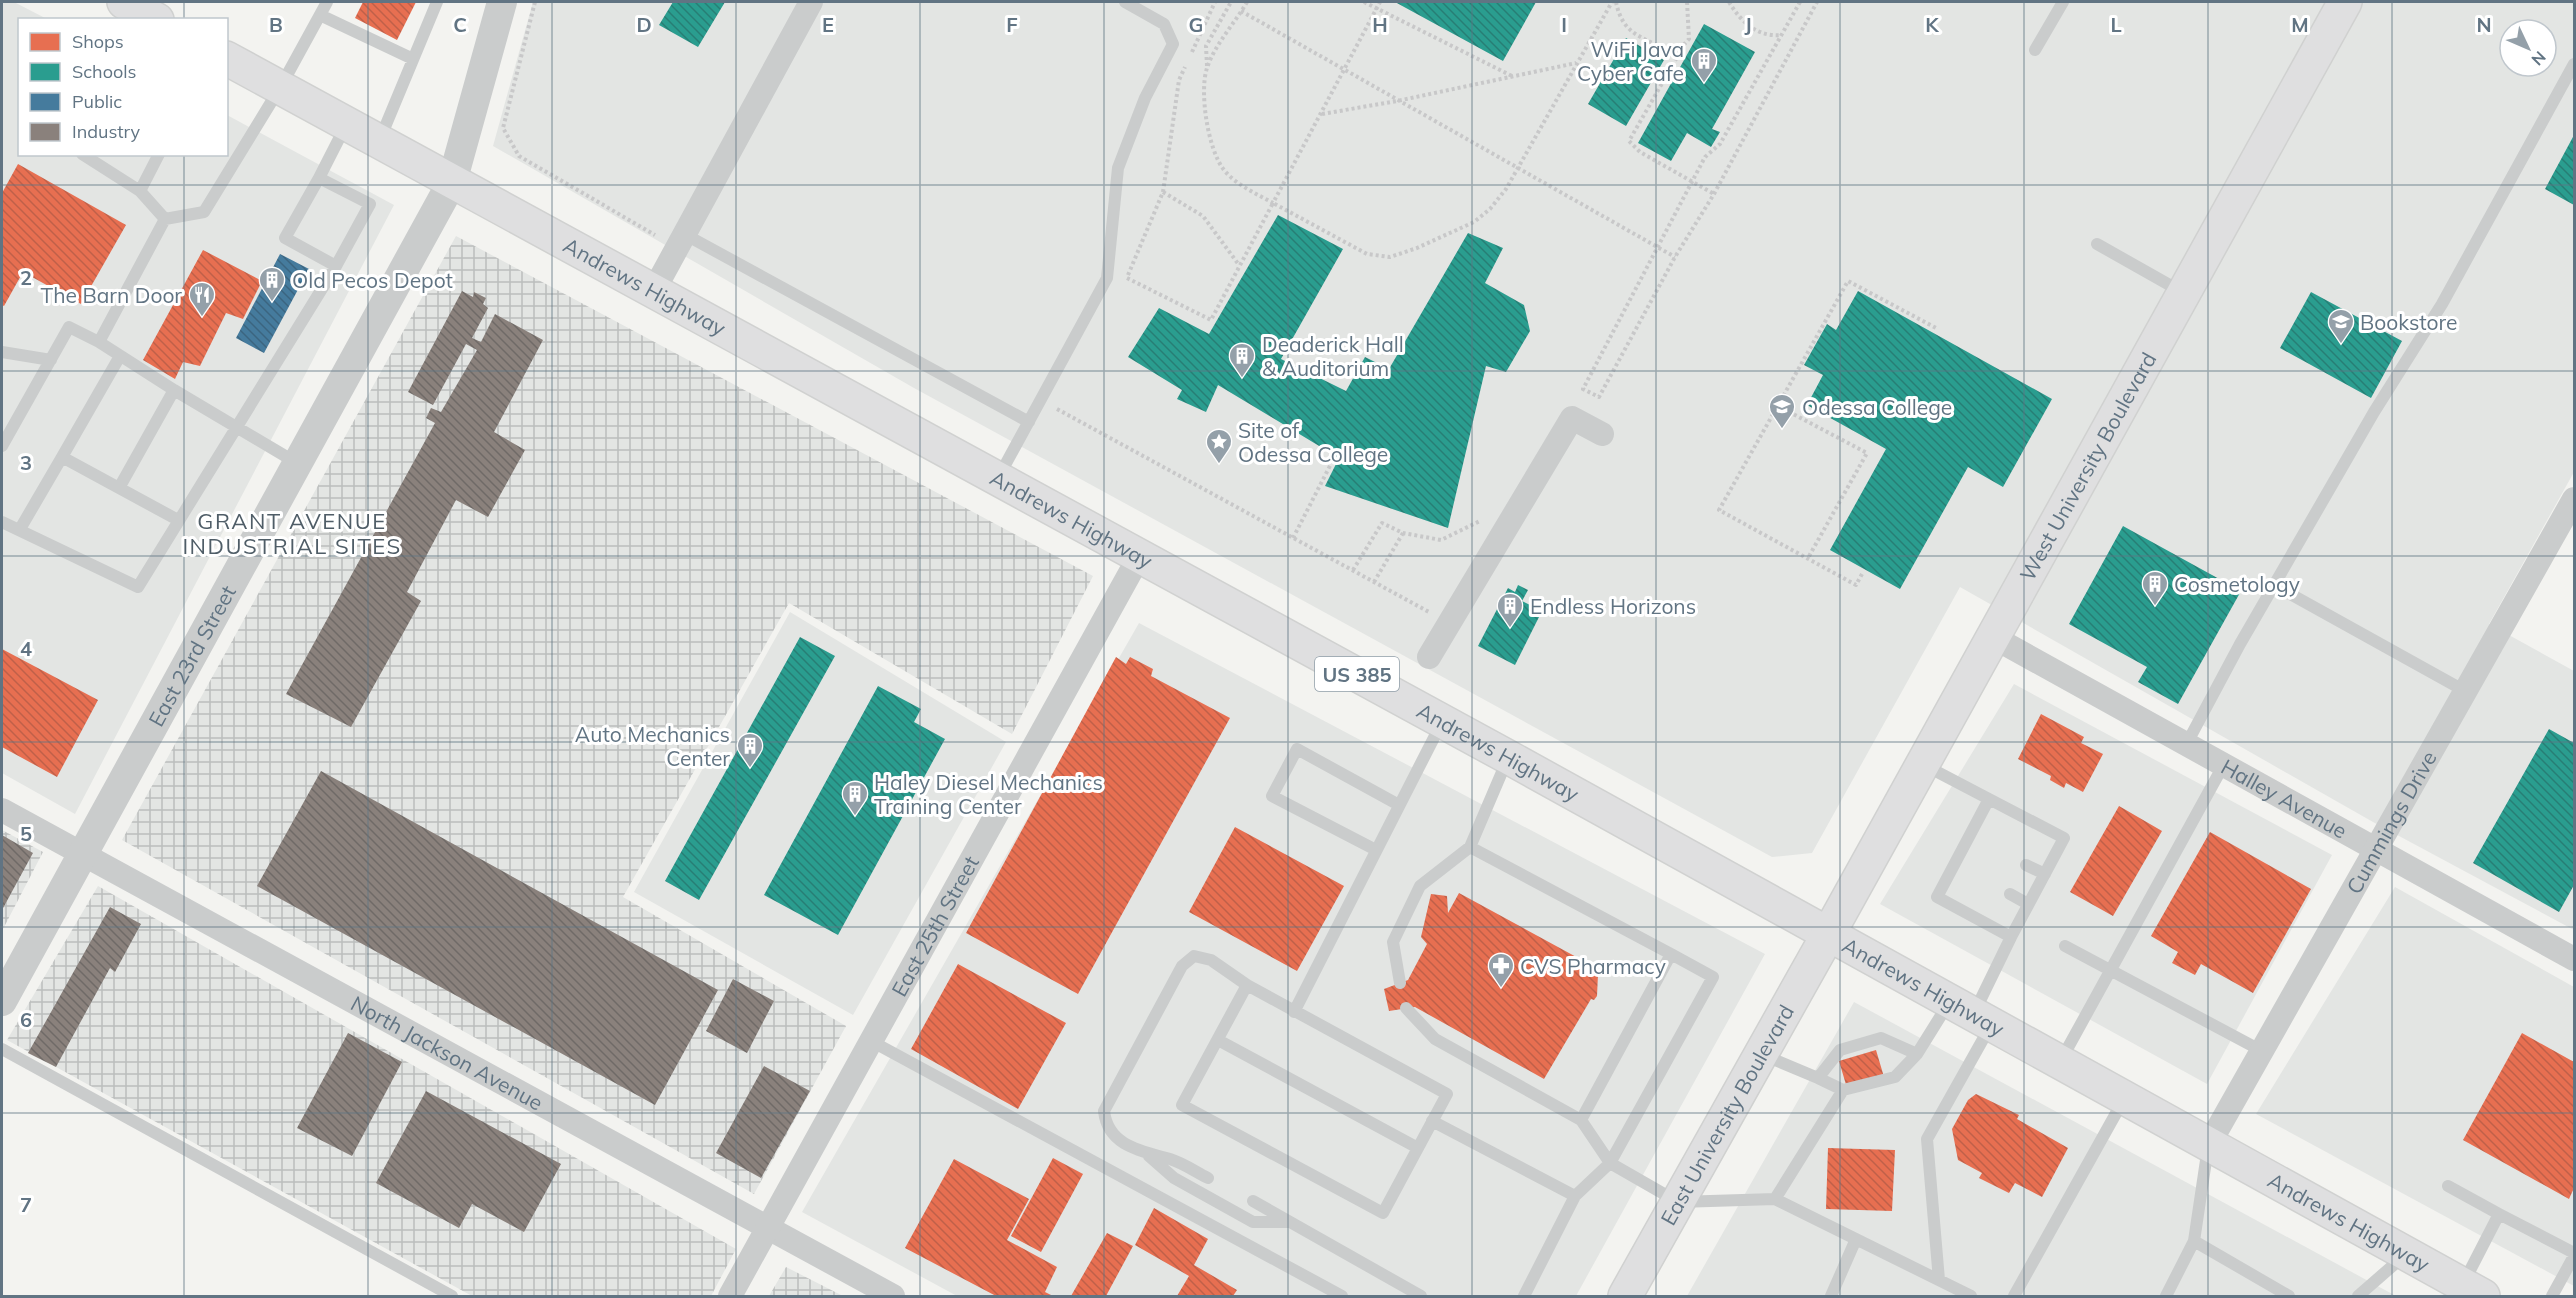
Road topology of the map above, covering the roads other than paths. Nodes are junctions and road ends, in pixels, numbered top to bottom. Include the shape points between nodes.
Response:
1 (327, 2) edge
2 (437, 2) edge
3 (502, 2) edge
4 (811, 2) edge
5 (1125, 2) edge
6 (2063, 2) edge
7 (2345, 2) edge
8 (320, 15) junction
9 (2035, 50) dead end
10 (228, 59) edge
11 (413, 59) junction
12 (2574, 64) edge
13 (281, 86) junction
14 (346, 123) junction
15 (379, 142) junction
16 (85, 156) edge
17 (158, 156) edge
18 (319, 178) junction
19 (452, 182) junction
20 (140, 191) junction
21 (165, 219) junction
22 (681, 241) junction
23 (2097, 244) dead end
24 (336, 266) junction
25 (653, 292) junction
26 (2184, 293) junction
27 (99, 342) junction
28 (2, 352) edge
29 (120, 356) junction
30 (51, 360) junction
31 (174, 390) junction
32 (1029, 422) junction
33 (237, 427) junction
34 (1602, 434) dead end
35 (2, 446) edge
36 (62, 457) junction
37 (297, 464) junction
38 (998, 478) junction
39 (119, 488) junction
40 (2574, 499) edge
41 (178, 520) junction
42 (2, 522) edge
43 (20, 529) junction
44 (1140, 555) junction
45 (2274, 585) junction
46 (1993, 637) junction
47 (1429, 657) dead end
48 (2465, 692) junction
49 (1442, 721) junction
50 (2186, 745) junction
51 (1508, 757) junction
52 (1923, 765) junction
53 (2223, 766) junction
54 (1989, 800) junction
55 (1399, 805) junction
56 (2, 810) edge
57 (1470, 848) junction
58 (1376, 850) junction
59 (2375, 850) junction
60 (82, 854) junction
61 (2026, 865) dead end
62 (2044, 874) junction
63 (2010, 894) dead end
64 (2028, 904) junction
65 (1829, 933) junction
66 (2010, 937) junction
67 (2065, 946) dead end
68 (1671, 954) junction
69 (2574, 959) edge
70 (2111, 970) junction
71 (1400, 983) dead end
72 (1247, 985) junction
73 (2, 1001) edge
74 (1406, 1008) dead end
75 (1294, 1012) junction
76 (1972, 1013) junction
77 (1218, 1040) junction
78 (871, 1041) junction
79 (2, 1049) edge
80 (2262, 1051) junction
81 (1762, 1054) junction
82 (1917, 1054) junction
83 (2060, 1063) junction
84 (1818, 1078) junction
85 (1843, 1090) junction
86 (2124, 1099) junction
87 (1581, 1120) junction
88 (1432, 1121) junction
89 (2208, 1146) junction
90 (1418, 1148) junction
91 (1148, 1155) junction
92 (1610, 1163) junction
93 (1208, 1178) dead end
94 (2448, 1186) dead end
95 (1575, 1196) junction
96 (1775, 1199) junction
97 (1253, 1201) dead end
98 (1678, 1202) junction
99 (2499, 1214) junction
100 (1287, 1222) junction
101 (768, 1228) junction
102 (1856, 1239) junction
103 (2194, 1241) junction
104 (2406, 1254) junction
105 (2574, 1255) edge
106 (1939, 1280) junction
107 (2473, 1291) edge
108 (452, 1296) edge
109 (730, 1296) edge
110 (893, 1296) edge
111 (1342, 1296) edge
112 (1421, 1296) edge
113 (1524, 1296) edge
114 (1625, 1296) edge
115 (1831, 1296) edge
116 (1971, 1296) edge
117 (2014, 1296) edge
118 (2166, 1296) edge
119 (2289, 1296) edge
120 (2358, 1296) edge
121 (2552, 1296) edge

1 - 8 lane
2 - 11 lane
3 - 19 street, East 23rd Street
4 - 22 street
5 - 32 lane via 1164,24 1173,45 1145,98 1118,168 1107,278
6 - 9 lane
7 - 26 main road, West University Boulevard
8 - 11 lane
8 - 13 lane
10 - 13 main road, Andrews Highway / US 385
11 - 15 lane
12 - 45 lane via 2442,304
13 - 14 main road, Andrews Highway / US 385
13 - 21 lane via 204,212
14 - 15 main road, Andrews Highway / US 385
14 - 18 lane
15 - 19 main road, Andrews Highway / US 385
16 - 20 lane
17 - 20 lane
18 - 24 lane via 285,238
18 - 24 lane via 370,204
19 - 25 main road, Andrews Highway / US 385
19 - 37 street, East 23rd Street
20 - 21 lane
21 - 27 lane
22 - 25 street
22 - 32 lane
23 - 26 lane
24 - 33 lane
25 - 38 main road, Andrews Highway / US 385
26 - 46 main road, West University Boulevard
27 - 29 lane
27 - 30 lane via 69,327
28 - 30 lane
29 - 31 lane
29 - 36 lane
30 - 35 lane
31 - 33 lane
31 - 39 lane
32 - 38 lane
33 - 37 lane
33 - 41 lane
34 - 47 street via 1572,418
36 - 39 lane
36 - 43 lane
37 - 60 street, East 23rd Street
38 - 44 main road, Andrews Highway / US 385
39 - 41 lane
40 - 48 street, Cummings Drive
41 - 43 lane via 138,587
42 - 43 lane
44 - 49 main road, Andrews Highway / US 385
44 - 78 street, East 25th Street
45 - 48 lane
45 - 50 lane
46 - 50 street, Halley Avenue
46 - 52 main road, West University Boulevard
48 - 59 street, Cummings Drive
49 - 51 main road, Andrews Highway / US 385
49 - 55 lane
50 - 53 street, Halley Avenue
51 - 57 lane
51 - 65 main road, Andrews Highway / US 385
52 - 54 lane
52 - 65 main road, West University Boulevard
53 - 59 street, Halley Avenue
53 - 70 lane
54 - 62 lane via 2064,838
54 - 66 lane via 1959,867 1937,897
55 - 58 lane
55 - 58 lane via 1297,749 1272,796
56 - 60 street, North Jackson Avenue
57 - 68 lane
57 - 71 lane via 1420,886 1393,942
58 - 75 lane
59 - 69 street, Halley Avenue
59 - 80 street, Cummings Drive
60 - 73 street, East 23rd Street
60 - 101 street, North Jackson Avenue
61 - 62 lane
62 - 64 lane
63 - 64 lane
64 - 66 lane
65 - 76 main road, Andrews Highway / US 385
65 - 81 main road, East University Boulevard
66 - 76 lane
67 - 70 lane
68 - 87 lane
68 - 92 lane via 1713,977
70 - 80 lane
70 - 83 lane
72 - 75 lane
72 - 77 lane
72 - 91 lane via 1211,960 1194,956 1182,966 1104,1110 1105,1123 1113,1136
74 - 87 lane via 1435,1040
75 - 88 lane via 1447,1094
76 - 82 lane
76 - 83 main road, Andrews Highway / US 385
76 - 106 lane via 1927,1139
77 - 90 lane
77 - 90 lane via 1182,1105 1192,1111 1383,1213
78 - 101 street, East 25th Street
78 - 111 lane
79 - 108 lane
80 - 89 street, Cummings Drive
81 - 84 lane
81 - 98 main road, East University Boulevard
82 - 84 lane via 1881,1038 1840,1050
82 - 85 lane via 1895,1077
83 - 86 main road, Andrews Highway / US 385
84 - 85 lane
85 - 96 lane
86 - 89 main road, Andrews Highway / US 385
86 - 117 lane
87 - 92 lane
88 - 90 lane
88 - 95 lane
89 - 103 lane
89 - 104 main road, Andrews Highway / US 385
91 - 93 lane via 1171,1160
91 - 100 lane via 1174,1179 1252,1222
92 - 95 lane
92 - 98 lane
94 - 99 lane
95 - 113 lane
96 - 98 lane
96 - 102 lane
97 - 100 lane
98 - 114 main road, East University Boulevard
99 - 105 lane
99 - 107 lane
100 - 112 lane
101 - 109 street, East 25th Street
101 - 110 street, North Jackson Avenue
102 - 106 lane
102 - 115 lane
103 - 118 lane
103 - 119 lane
104 - 107 main road, Andrews Highway / US 385
104 - 120 lane
105 - 121 lane
106 - 116 lane

